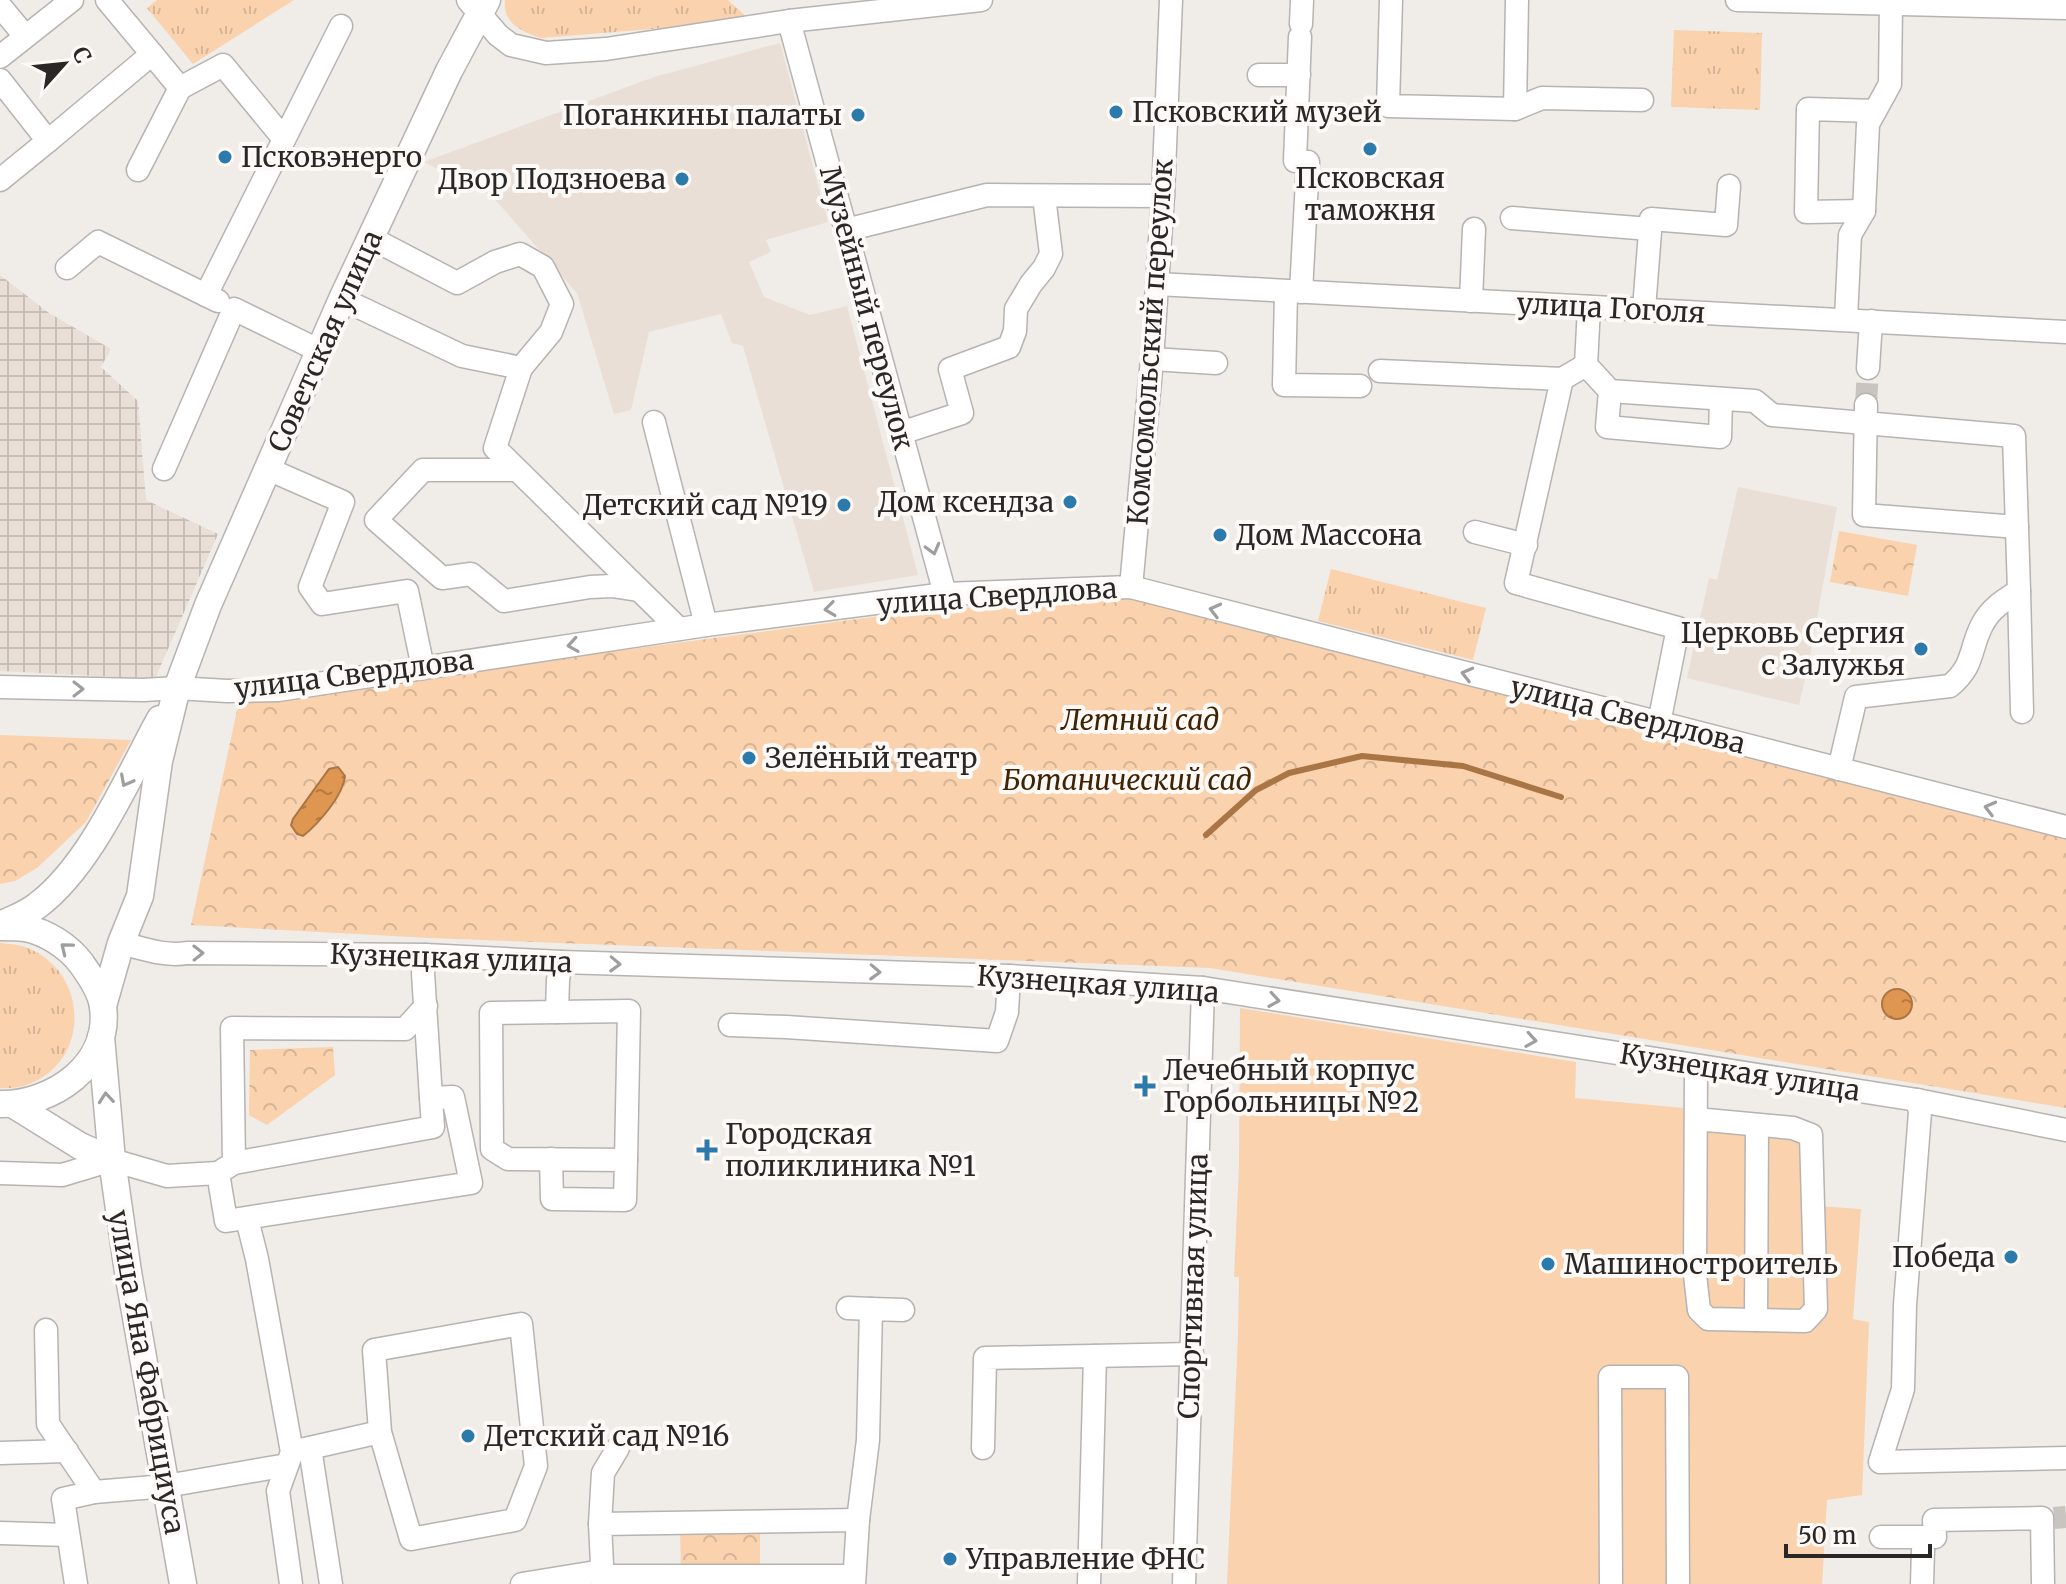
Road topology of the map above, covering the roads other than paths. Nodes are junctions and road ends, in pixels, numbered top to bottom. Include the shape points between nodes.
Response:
1 (72, 0) edge
2 (107, 0) edge
3 (981, 0) edge
4 (1171, 0) edge
5 (1302, 0) edge
6 (1391, 0) edge
7 (1517, 0) edge
8 (1737, 0) edge
9 (1843, 1) edge
10 (1891, 3) junction
11 (479, 5) edge
12 (0, 6) edge
13 (2066, 8) edge
14 (789, 21) junction
15 (341, 26) dead end
16 (25, 36) junction
17 (152, 54) junction
18 (0, 57) edge
19 (1259, 75) dead end
20 (1299, 75) junction
21 (0, 80) edge
22 (180, 88) junction
23 (1642, 100) dead end
24 (1515, 109) junction
25 (1875, 111) junction
26 (284, 139) junction
27 (48, 141) junction
28 (138, 170) dead end
29 (0, 180) edge
30 (1729, 186) dead end
31 (1044, 196) junction
32 (1163, 196) junction
33 (1864, 211) junction
34 (1512, 218) dead end
35 (1474, 229) dead end
36 (1650, 229) junction
37 (846, 230) junction
38 (371, 238) junction
39 (67, 268) dead end
40 (1157, 284) junction
41 (1294, 292) junction
42 (206, 295) junction
43 (342, 299) junction
44 (1471, 301) junction
45 (1589, 307) junction
46 (234, 309) junction
47 (1644, 309) junction
48 (1846, 319) junction
49 (1871, 321) junction
50 (2066, 332) edge
51 (320, 351) junction
52 (1152, 359) junction
53 (1216, 363) dead end
54 (1586, 365) junction
55 (521, 368) junction
56 (1868, 368) tunnel mouth
57 (1380, 371) dead end
58 (1562, 379) junction
59 (1360, 386) dead end
60 (1610, 391) junction
61 (1721, 399) junction
62 (1866, 414) junction
63 (654, 422) dead end
64 (901, 433) junction
65 (164, 469) dead end
66 (268, 469) junction
67 (517, 470) junction
68 (2017, 527) junction
69 (1475, 532) dead end
70 (1526, 545) junction
71 (1131, 587) junction
72 (638, 590) junction
73 (2019, 591) junction
74 (945, 594) junction
75 (706, 625) junction
76 (679, 629) junction
77 (423, 668) junction
78 (0, 687) edge
79 (177, 688) junction
80 (2022, 712) dead end
81 (1659, 723) junction
82 (1839, 769) junction
83 (2066, 827) edge
84 (0, 926) edge
85 (121, 943) junction
86 (425, 955) junction
87 (561, 962) junction
88 (1009, 976) junction
89 (1203, 988) junction
90 (103, 1006) junction
91 (426, 1006) junction
92 (557, 1012) junction
93 (730, 1025) dead end
94 (101, 1037) junction
95 (1696, 1066) junction
96 (431, 1098) junction
97 (1917, 1100) junction
98 (7, 1104) edge
99 (1696, 1119) junction
100 (1757, 1125) junction
101 (2066, 1130) edge
102 (551, 1159) junction
103 (112, 1160) junction
104 (626, 1160) junction
105 (226, 1168) junction
106 (0, 1173) edge
107 (247, 1219) junction
108 (848, 1308) dead end
109 (871, 1309) junction
110 (903, 1310) dead end
111 (1756, 1320) junction
112 (46, 1330) dead end
113 (1192, 1354) junction
114 (1095, 1356) junction
115 (380, 1432) junction
116 (618, 1448) dead end
117 (983, 1448) dead end
118 (67, 1451) junction
119 (0, 1453) edge
120 (296, 1455) junction
121 (2066, 1458) edge
122 (166, 1486) junction
123 (94, 1492) junction
124 (858, 1520) junction
125 (600, 1524) junction
126 (0, 1533) edge
127 (68, 1535) junction
128 (1881, 1537) dead end
129 (1923, 1550) dead end
130 (602, 1577) edge
131 (854, 1580) edge
132 (76, 1584) edge
133 (183, 1584) edge
134 (291, 1584) edge
135 (331, 1584) edge
136 (522, 1584) edge
137 (1089, 1584) edge
138 (1184, 1584) edge
139 (1611, 1584) edge
140 (1678, 1584) edge
141 (1922, 1584) edge
142 (2043, 1584) edge

1 - 16 street
2 - 17 street
3 - 14 street
4 - 32 street, Комсомольский переулок
5 - 20 street
6 - 24 street via 1388,106
7 - 24 street
8 - 9 street
9 - 10 street
10 - 13 street
10 - 25 street via 1890,84
11 - 14 street via 511,45 546,53
11 - 38 main road, Советская улица
12 - 16 street
14 - 37 street, Музейный переулок
15 - 26 street
16 - 18 street
17 - 22 street
17 - 27 street
19 - 20 street
20 - 41 street via 1295,161 1308,162
21 - 27 street
22 - 26 street via 223,65
22 - 28 street
23 - 24 street via 1542,98
25 - 33 street via 1868,124
25 - 33 street via 1808,109 1806,212
26 - 42 street
27 - 29 street
30 - 36 street via 1726,225 1651,219
31 - 32 street
31 - 37 street via 987,195
31 - 64 street via 1051,254 1016,309 1009,347 950,369 962,413
32 - 40 street, Комсомольский переулок
33 - 48 street via 1850,235
34 - 36 street
35 - 44 street
36 - 47 street
37 - 64 street, Музейный переулок
38 - 43 main road, Советская улица
38 - 55 street via 457,283 520,254 543,267 562,304 551,332
39 - 42 street via 98,242
40 - 41 street, улица Гоголя
40 - 52 street, Комсомольский переулок
41 - 44 street, улица Гоголя
41 - 59 street via 1284,385
42 - 46 street
43 - 51 main road, Советская улица
43 - 55 street via 462,356
44 - 45 street, улица Гоголя
45 - 47 street, улица Гоголя
45 - 54 street
46 - 51 street
46 - 65 street
47 - 48 street, улица Гоголя
48 - 49 street, улица Гоголя
49 - 50 street, улица Гоголя
49 - 56 street
51 - 66 main road, Советская улица
52 - 53 street
52 - 71 street, Комсомольский переулок
54 - 58 street
54 - 60 street
55 - 67 street via 495,448
57 - 58 street
58 - 70 street
60 - 61 street
60 - 61 street via 1607,427 1720,437
61 - 62 street via 1755,401 1772,415
62 - 68 street via 2014,436
62 - 68 street via 1864,515
63 - 75 street
64 -> 74 street, Музейный переулок
66 - 77 street via 343,502 310,587 322,604 407,591
66 - 79 main road, Советская улица
67 - 72 street
67 - 72 street via 423,470 376,520 442,578 471,574 504,601 590,587
68 - 73 street
69 - 70 street
70 - 81 street via 1516,583 1678,628
71 - 74 street, улица Свердлова
81 -> 71 street, улица Свердлова
72 - 76 street
73 - 80 street
73 - 82 street via 1997,604 1982,624 1967,667 1950,686 1856,697
74 -> 75 street, улица Свердлова
75 - 76 street, улица Свердлова
76 -> 77 street, улица Свердлова
77 - 79 street, улица Свердлова via 278,690
78 -> 79 street, улица Свердлова
79 -> 84 main road, Советская улица via 84,855 36,907
79 - 85 main road, Советская улица via 159,761 140,896
81 - 82 street, улица Свердлова
83 -> 82 street, улица Свердлова
90 -> 84 main road via 75,955 53,938
85 -> 86 street, Кузнецкая улица via 179,954
85 - 90 main road, Советская улица
86 - 87 street, Кузнецкая улица
86 - 91 street
87 -> 88 street, Кузнецкая улица
87 - 92 street
88 - 89 street, Кузнецкая улица
88 - 93 street via 1007,1012 997,1041
89 -> 95 street, Кузнецкая улица
89 - 113 street, Спортивная улица
90 - 94 main road, Советская улица
91 - 96 street
91 - 105 street via 405,1029 232,1028
92 - 102 street via 491,1013 492,1149 508,1159
92 - 104 street via 629,1011
94 - 98 main road via 91,1059 57,1091
103 -> 94 main road, улица Яна Фабрициуса
95 - 97 street, Кузнецкая улица
95 - 99 street
96 - 105 street via 433,1127
96 - 107 street via 453,1097 471,1183
97 - 101 street, Кузнецкая улица
97 - 121 street via 1903,1389 1880,1462
98 - 103 main road
99 - 100 street
99 - 111 street via 1699,1310 1708,1319
100 - 111 street
100 - 111 street via 1811,1135 1816,1309 1805,1321
102 - 104 street
102 - 104 street via 552,1199 625,1200
103 - 105 street via 167,1176
103 - 106 street via 62,1175
103 - 122 main road, улица Яна Фабрициуса
105 - 107 street via 226,1221
107 - 120 street
108 - 109 street
109 - 110 street
109 - 124 street via 868,1440
112 - 118 street via 48,1424
113 - 114 street
113 - 138 street, Спортивная улица
114 - 117 street via 985,1358
114 - 137 street
115 - 115 street via 374,1350 521,1324 536,1466 515,1520 411,1539
115 - 120 street
116 - 125 street via 603,1473
118 - 119 street
118 - 123 street
120 - 122 street
120 - 134 street via 278,1491
120 - 135 street
122 - 123 street
122 - 133 main road, улица Яна Фабрициуса
123 - 127 street via 63,1499
124 - 125 street
124 - 131 street
125 - 130 street
126 - 127 street
127 - 132 street
128 - 142 street via 1935,1537 1934,1520 2048,1518
129 - 141 street
130 - 131 street
130 - 136 street
139 - 140 street via 1610,1377 1677,1377

